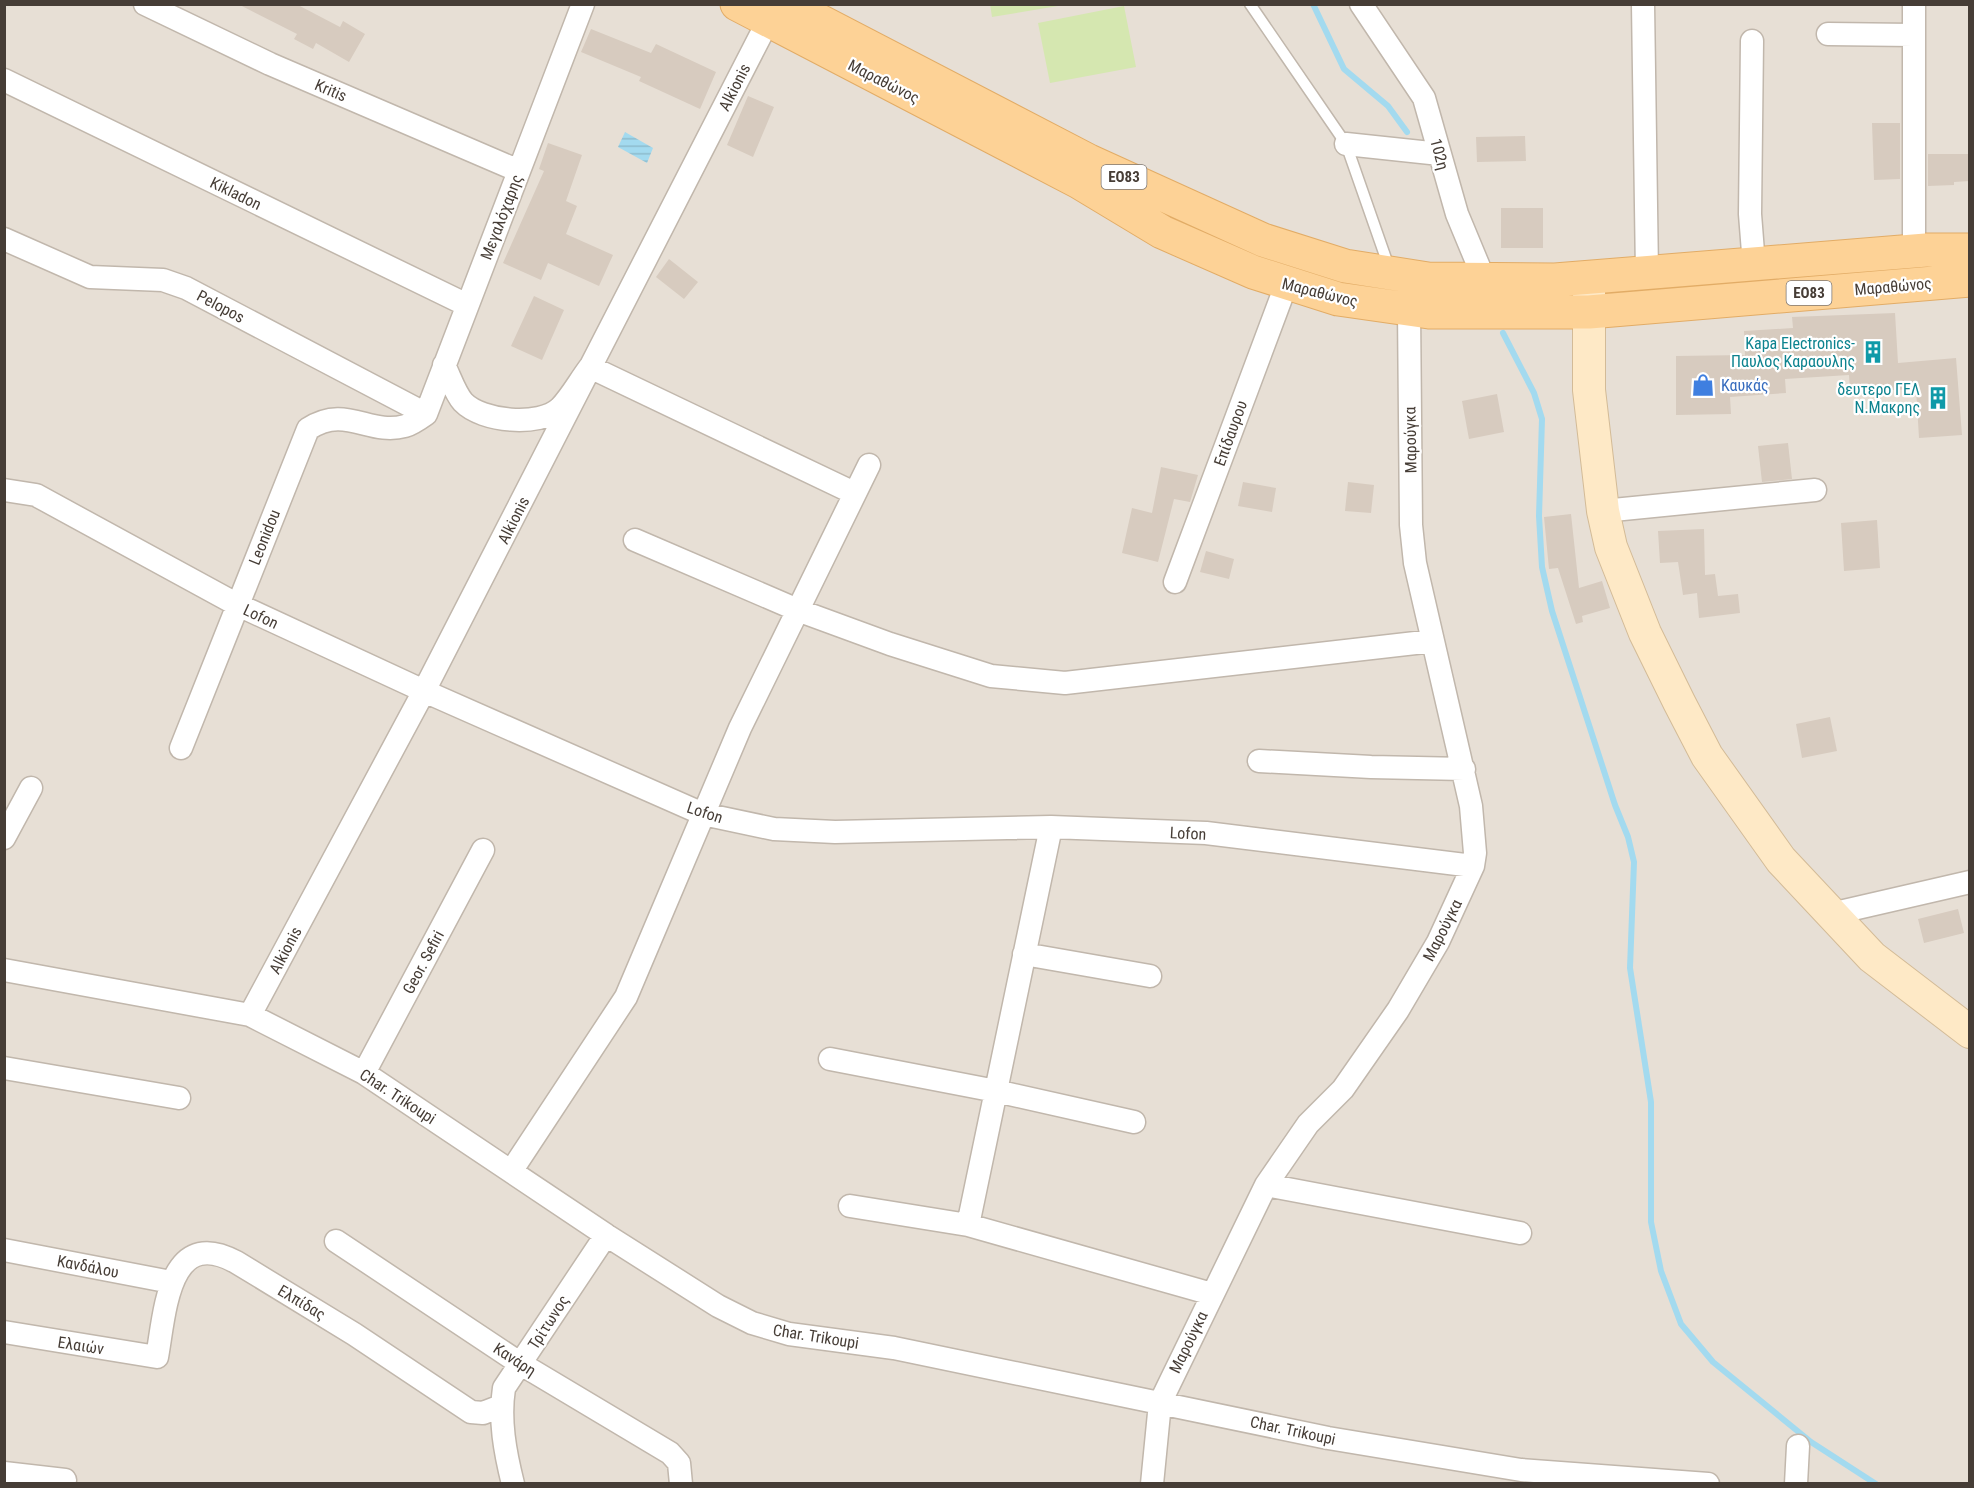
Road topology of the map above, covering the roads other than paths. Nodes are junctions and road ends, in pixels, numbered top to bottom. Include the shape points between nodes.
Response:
1 (145, 4) edge
2 (583, 4) edge
3 (737, 4) edge
4 (1250, 4) edge
5 (1361, 4) edge
6 (1643, 4) edge
7 (1914, 4) edge
8 (778, 13) edge
9 (1828, 34) dead end
10 (1913, 35) junction
11 (1752, 41) dead end
12 (4, 80) edge
13 (1346, 144) junction
14 (1440, 154) junction
15 (519, 171) junction
16 (4, 239) edge
17 (1970, 250) edge
18 (1914, 251) junction
19 (1754, 265) junction
20 (1391, 273) junction
21 (1647, 273) junction
22 (1589, 278) junction
23 (1970, 280) edge
24 (1484, 281) junction
25 (1286, 285) junction
26 (467, 305) junction
27 (1409, 310) junction
28 (1589, 312) junction
29 (1499, 314) junction
30 (444, 365) junction
31 (590, 367) junction
32 (418, 418) junction
33 (869, 465) dead end
34 (4, 490) edge
35 (1815, 490) dead end
36 (854, 493) junction
37 (1603, 511) junction
38 (635, 540) dead end
39 (1175, 582) dead end
40 (236, 604) junction
41 (800, 611) junction
42 (1433, 641) junction
43 (424, 691) junction
44 (181, 748) dead end
45 (1259, 761) dead end
46 (1464, 769) junction
47 (31, 788) dead end
48 (703, 814) junction
49 (1051, 827) junction
50 (4, 838) edge
51 (483, 850) dead end
52 (1473, 866) junction
53 (1970, 882) edge
54 (1831, 914) junction
55 (1024, 954) junction
56 (4, 970) edge
57 (1150, 976) dead end
58 (250, 1015) junction
59 (1970, 1032) edge
60 (830, 1059) dead end
61 (4, 1068) edge
62 (364, 1073) junction
63 (996, 1091) junction
64 (179, 1098) dead end
65 (1134, 1122) dead end
66 (512, 1170) junction
67 (1266, 1185) junction
68 (850, 1206) dead end
69 (968, 1225) junction
70 (1520, 1233) dead end
71 (606, 1235) junction
72 (336, 1241) dead end
73 (4, 1250) edge
74 (171, 1282) junction
75 (1212, 1293) junction
76 (4, 1332) edge
77 (157, 1357) joint
78 (521, 1364) junction
79 (1160, 1403) junction
80 (501, 1406) junction
81 (1798, 1446) dead end
82 (4, 1473) edge
83 (1520, 1477) edge
84 (65, 1480) dead end
85 (513, 1484) edge
86 (681, 1484) edge
87 (1152, 1484) edge
88 (1708, 1484) edge
89 (1796, 1484) edge

1 - 15 street, Kritis via 270,64
2 - 15 street, Μεγαλόχαρης
3 - 8 main road, Μαραθώνος / ΕΟ83
4 - 13 lane
5 - 14 street, 102η via 1424,98
6 - 21 street
7 - 10 street
8 - 20 main road, Μαραθώνος / ΕΟ83 via 1221,222 1296,252 1345,266
8 - 25 main road, Μαραθώνος / ΕΟ83 via 1162,232
8 - 31 street, Alkionis
9 - 10 street
10 - 18 street
11 - 19 street via 1750,214
12 - 26 street, Kikladon
13 - 14 street
13 - 20 lane
14 - 24 street, 102η via 1457,214
15 - 26 street, Μεγαλόχαρης
16 - 32 street, Pelopos via 90,277 163,280 186,288
17 - 18 main road, Μαραθώνος / ΕΟ83
18 - 19 main road, Μαραθώνος / ΕΟ83
19 - 21 main road, Μαραθώνος / ΕΟ83
20 - 24 main road, Μαραθώνος / ΕΟ83
21 - 22 main road, Μαραθώνος / ΕΟ83
22 - 24 main road, Μαραθώνος / ΕΟ83
22 - 28 street
23 - 28 main road, Μαραθώνος / ΕΟ83
24 - 29 street, 102η
25 - 27 main road, Μαραθώνος / ΕΟ83
25 - 39 street, Επίδαυρου
26 - 30 street, Μεγαλόχαρης
27 - 29 main road, Μαραθώνος / ΕΟ83
27 - 42 street, Μαρούγκα via 1411,525 1422,603
28 - 29 main road, Μαραθώνος / ΕΟ83
28 - 37 street via 1589,390
30 - 31 street via 462,401 471,409 489,417 525,421 558,410
30 - 32 street, Μεγαλόχαρης
31 - 36 street
31 - 43 street, Alkionis
32 - 40 street, Leonidou via 402,427 337,418 322,420 308,429
33 - 36 street
34 - 40 street, Lofon via 36,495
35 - 37 street
36 - 41 street
37 - 54 street via 1611,547 1645,633 1707,756 1781,860
38 - 41 street
40 - 43 street, Lofon
40 - 44 street, Leonidou
41 - 42 street via 991,676 1065,683
41 - 48 street via 753,701
42 - 46 street, Μαρούγκα
43 - 48 street, Lofon
43 - 58 street, Alkionis
45 - 46 street
46 - 52 street, Μαρούγκα via 1471,806
47 - 50 street
48 - 49 street, Lofon via 774,830 825,832
48 - 66 street via 627,998
49 - 52 street, Lofon via 1206,833
49 - 55 street
51 - 62 street, Geor. Sefiri
52 - 67 street, Μαρούγκα via 1438,942 1398,1010 1343,1089 1308,1125
53 - 54 street
54 - 59 street via 1895,977
55 - 57 street
55 - 63 street
56 - 58 street, Char. Trikoupi
58 - 62 street, Char. Trikoupi
60 - 63 street
61 - 64 street
62 - 66 street, Char. Trikoupi
63 - 65 street
63 - 69 street
66 - 71 street, Char. Trikoupi
67 - 70 street
67 - 75 street, Μαρούγκα
68 - 69 street
69 - 75 street
71 - 78 street, Τρίτωνος
71 - 79 street, Char. Trikoupi via 752,1323 789,1334 894,1348
72 - 78 street, Κανάρη
73 - 74 street, Κανδάλου
74 - 77 street, Ελπίδας
74 - 80 street, Ελπίδας via 193,1257 206,1252 222,1254 354,1334 471,1412 483,1413
75 - 79 street, Μαρούγκα
76 - 77 street, Ελαιών
78 - 80 street, Τρίτωνος via 504,1388
78 - 86 street, Κανάρη via 670,1453 679,1463
79 - 83 street, Char. Trikoupi
79 - 87 street, Μαρούγκα
80 - 85 street, Τρίτωνος
81 - 89 street
82 - 84 street
83 - 88 street, Char. Trikoupi

